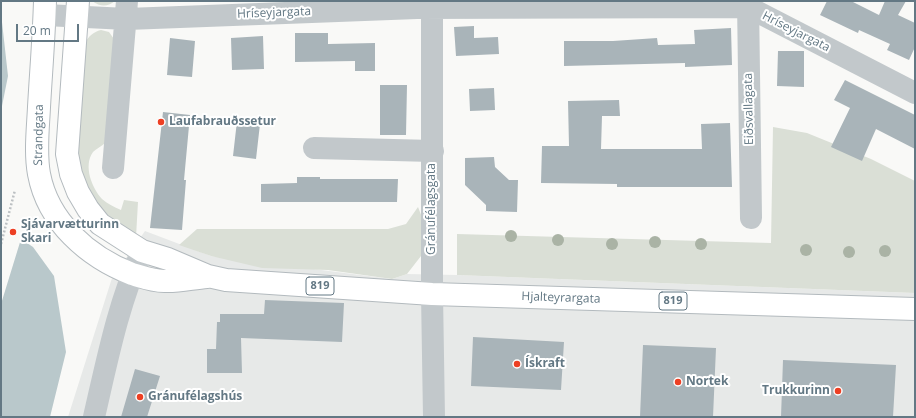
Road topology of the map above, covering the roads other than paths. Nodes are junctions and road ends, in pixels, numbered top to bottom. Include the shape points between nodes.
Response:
1 (432, 4) edge
2 (748, 4) edge
3 (45, 8) edge
4 (78, 9) edge
5 (127, 10) edge
6 (915, 93) edge
7 (314, 148) dead end
8 (433, 151) junction
9 (113, 168) dead end
10 (751, 218) dead end
11 (142, 251) junction
12 (132, 274) junction
13 (208, 276) junction
14 (432, 294) junction
15 (915, 309) edge
16 (94, 417) edge
17 (434, 417) edge

1 - 2 street, Hríseyjargata
1 - 5 street, Hríseyjargata
1 - 8 street, Gránufélagsgata
2 - 6 street, Hríseyjargata
2 - 10 street, Eiðsvallagata
3 - 4 street, Hríseyjargata
3 - 12 main road, Strandgata via 37,147 39,174 46,198 60,222 79,243 116,268
4 - 5 street, Hríseyjargata
4 - 11 main road via 67,154 71,174 78,192 100,224
5 - 9 street
7 - 8 street
8 - 14 street, Gránufélagsgata
11 - 12 street
11 - 13 main road, Hjalteyrargata / 819
12 - 13 main road, Hjalteyrargata / 819 via 164,282
12 - 16 street via 121,305
13 - 14 main road, Hjalteyrargata / 819
14 - 15 main road, Hjalteyrargata / 819
14 - 17 street, Gránufélagsgata

